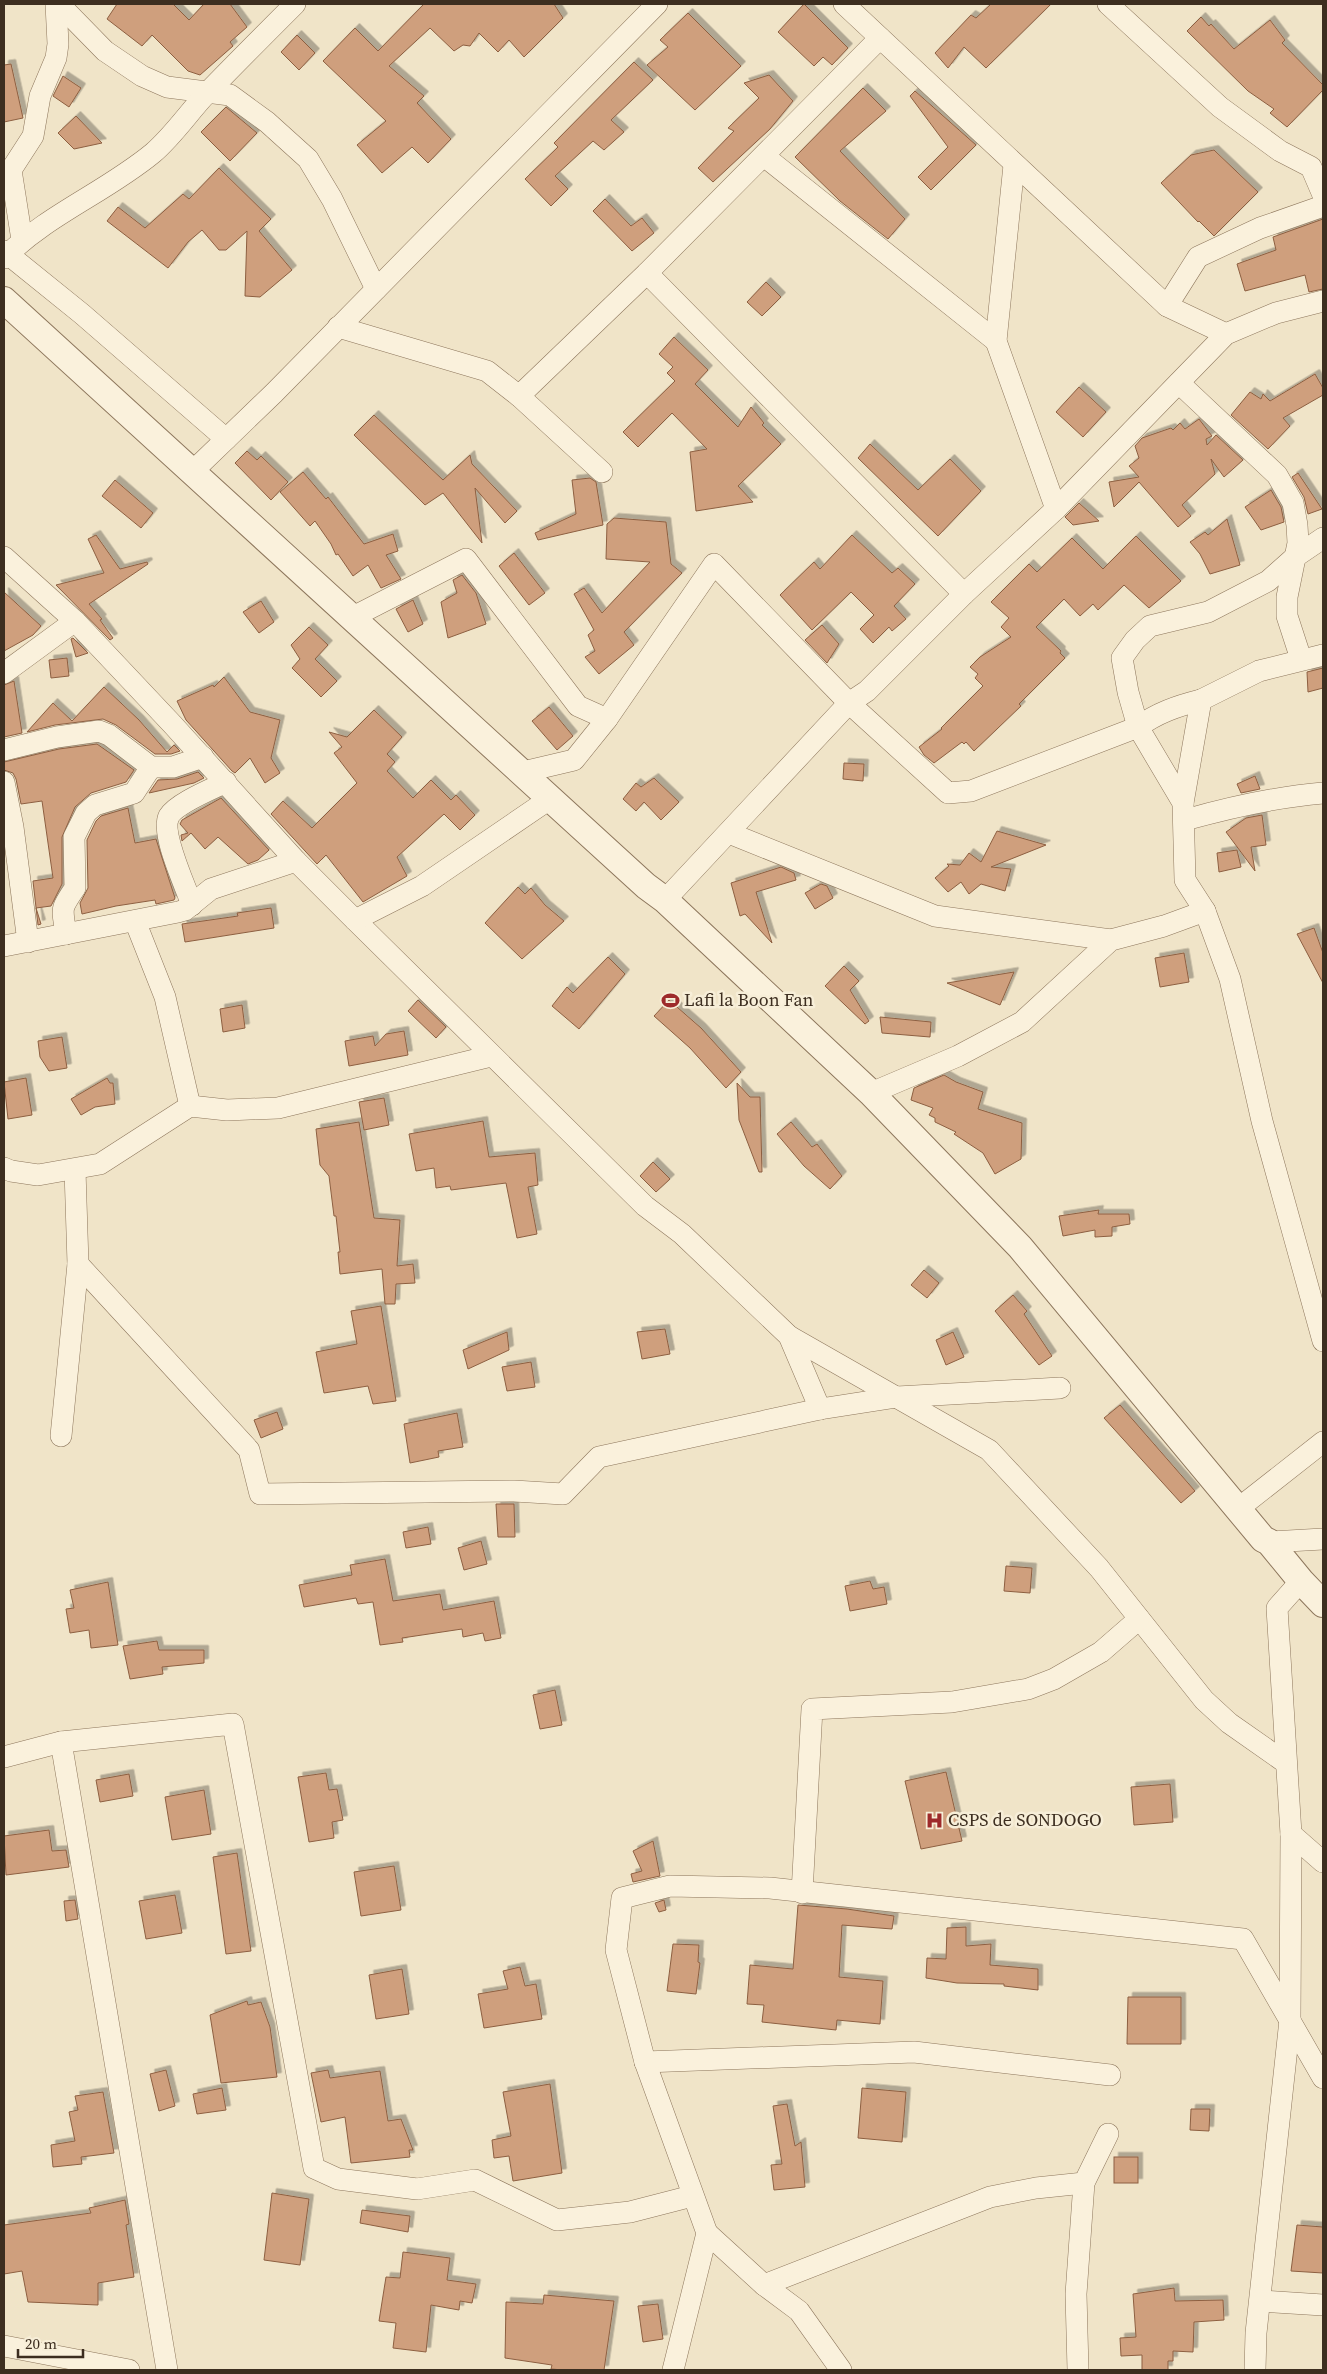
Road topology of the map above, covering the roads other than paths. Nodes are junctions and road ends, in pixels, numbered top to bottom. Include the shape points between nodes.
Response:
1 (57, 4) edge
2 (295, 4) edge
3 (657, 4) edge
4 (844, 4) edge
5 (1108, 4) edge
6 (880, 38) junction
7 (206, 94) junction
8 (764, 156) junction
9 (1014, 165) junction
10 (1323, 195) edge
11 (1323, 206) edge
12 (9, 251) edge
13 (647, 273) junction
14 (376, 289) junction
15 (4, 300) edge
16 (1323, 301) edge
17 (1167, 306) junction
18 (338, 327) junction
19 (1226, 334) junction
20 (996, 341) junction
21 (1179, 382) junction
22 (519, 396) junction
23 (226, 439) junction
24 (192, 472) junction
25 (602, 472) dead end
26 (1056, 509) junction
27 (1323, 538) edge
28 (1295, 557) junction
29 (5, 561) edge
30 (964, 594) junction
31 (351, 618) junction
32 (75, 620) junction
33 (1323, 655) edge
34 (1302, 659) junction
35 (4, 673) edge
36 (1201, 700) junction
37 (849, 703) junction
38 (607, 718) junction
39 (1138, 727) junction
40 (4, 750) edge
41 (203, 757) junction
42 (151, 767) junction
43 (523, 772) junction
44 (4, 782) edge
45 (226, 782) junction
46 (1323, 793) edge
47 (551, 798) junction
48 (1184, 812) junction
49 (729, 833) junction
50 (296, 861) junction
51 (665, 900) junction
52 (192, 905) junction
53 (1206, 911) junction
54 (355, 920) junction
55 (135, 921) junction
56 (66, 934) junction
57 (1111, 940) junction
58 (28, 942) junction
59 (4, 946) edge
60 (491, 1056) junction
61 (871, 1093) junction
62 (190, 1106) junction
63 (4, 1168) edge
64 (75, 1170) junction
65 (78, 1264) junction
66 (789, 1336) junction
67 (1323, 1342) edge
68 (1060, 1388) dead end
69 (897, 1397) junction
70 (820, 1410) junction
71 (61, 1436) dead end
72 (1323, 1442) edge
73 (1239, 1508) junction
74 (1323, 1539) edge
75 (1269, 1542) junction
76 (1301, 1581) junction
77 (1323, 1604) edge
78 (1140, 1619) junction
79 (62, 1742) junction
80 (4, 1758) edge
81 (1286, 1763) junction
82 (1291, 1834) junction
83 (1323, 1862) edge
84 (802, 1892) junction
85 (1290, 2020) junction
86 (645, 2062) junction
87 (1110, 2075) dead end
88 (1323, 2078) edge
89 (1108, 2134) dead end
90 (1084, 2183) junction
91 (692, 2196) junction
92 (707, 2233) junction
93 (764, 2285) junction
94 (1260, 2301) junction
95 (1323, 2305) edge
96 (4, 2346) edge
97 (129, 2370) edge
98 (167, 2370) edge
99 (673, 2370) edge
100 (841, 2370) edge
101 (1078, 2370) edge
102 (1255, 2370) edge

1 - 7 street via 105,51 142,76 167,87
1 - 12 street via 56,58 40,96 33,136 11,170
2 - 7 street
3 - 14 street
4 - 6 street
5 - 10 street via 1220,108 1280,151 1311,167
6 - 8 street
6 - 9 street
7 - 12 street via 154,151
7 - 14 street via 230,95 267,122 308,159 332,199
8 - 13 street
8 - 20 street
9 - 17 street
9 - 20 street
11 - 17 street via 1260,228 1198,257
12 - 23 street
13 - 22 street
13 - 30 street
14 - 18 street
15 - 24 street
16 - 19 street via 1276,313
17 - 19 street
18 - 22 street via 487,371
18 - 23 street
19 - 21 street
20 - 26 street
21 - 26 street
21 - 28 street via 1277,475 1292,503 1298,525
22 - 25 street
23 - 24 street
24 - 31 street
26 - 30 street
27 - 28 street
28 - 34 street via 1287,597 1287,616
28 - 39 street via 1268,581 1208,612 1150,626 1135,640 1122,658
29 - 32 street
30 - 37 street via 894,665
31 - 38 street via 466,559 578,706
31 - 43 street
32 - 35 street
32 - 41 street
33 - 34 street
34 - 36 street via 1259,671
36 - 39 street via 1152,716
36 - 48 street
37 - 38 street via 714,564
37 - 39 street via 948,793 954,794 972,791
37 - 49 street
38 - 43 street via 574,760
39 - 48 street
40 - 42 street via 57,737 99,732 109,734
41 - 42 street via 172,767
41 - 45 street
42 - 56 street via 134,793 90,808 77,828 73,844 75,888 63,907
43 - 47 street
44 - 58 street
45 - 50 street
45 - 52 street via 175,809 169,817 167,831
46 - 48 street
47 - 51 street
47 - 54 street via 422,886
48 - 53 street via 1185,880
49 - 51 street
49 - 57 street via 935,916
50 - 52 street via 211,889
50 - 54 street
51 - 61 street
52 - 55 street via 178,912
53 - 57 street
53 - 67 street via 1230,979 1262,1121
54 - 60 street
55 - 56 street
55 - 62 street via 165,997
56 - 58 street
57 - 61 street via 1022,1022 958,1056
58 - 59 street
60 - 62 street via 278,1108 226,1110
60 - 66 street via 645,1206 682,1234
61 - 73 street via 1020,1247
62 - 64 street via 100,1164
63 - 64 street via 38,1175
64 - 65 street
65 - 70 street via 249,1450 260,1494 514,1491 563,1494 599,1457
65 - 71 street
66 - 69 street
66 - 70 street
68 - 69 street
69 - 70 street
69 - 78 street via 989,1450 1099,1568
72 - 73 street
73 - 75 street via 1263,1539
74 - 75 street
75 - 76 street
76 - 77 street
76 - 81 street via 1277,1608
78 - 81 street via 1204,1700 1229,1723
78 - 84 street via 1101,1652 1054,1679 1028,1689 952,1702 812,1709
79 - 80 street
79 - 91 street via 233,1724 314,2168 338,2179 417,2189 475,2180 557,2220 630,2212
79 - 98 street
81 - 82 street
82 - 83 street
82 - 85 street
84 - 85 street via 1243,1939
84 - 86 street via 770,1888 670,1886 622,1898 616,1950
85 - 88 street
85 - 94 street
86 - 87 street via 914,2052
86 - 91 street
89 - 90 street
90 - 93 street via 990,2197
90 - 101 street via 1076,2294
91 - 92 street
92 - 93 street
92 - 99 street
93 - 100 street via 799,2311
94 - 95 street
94 - 102 street
96 - 97 street

